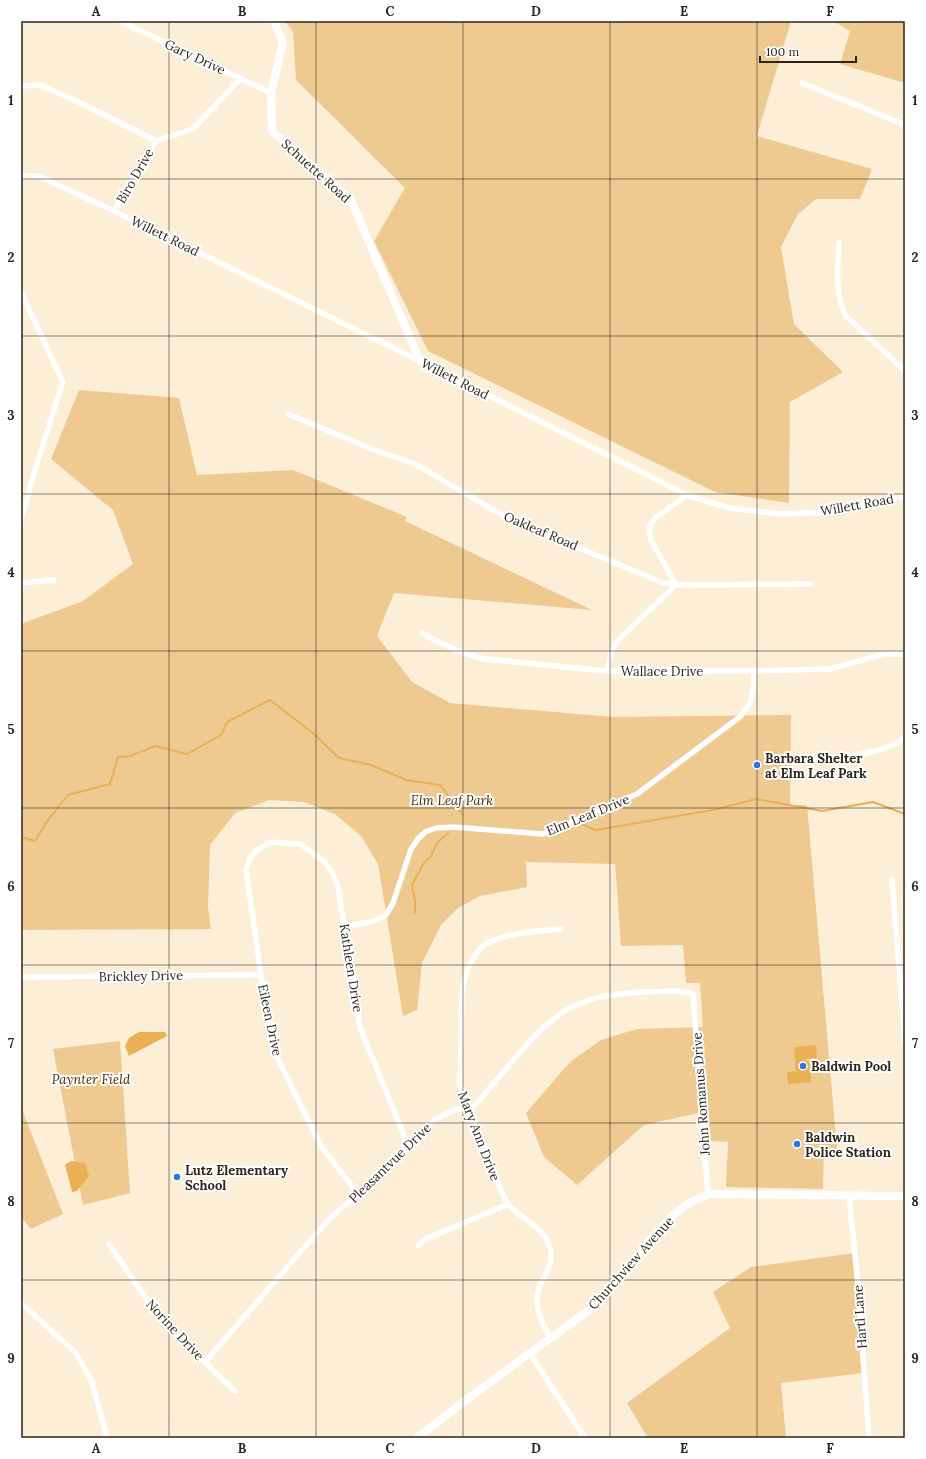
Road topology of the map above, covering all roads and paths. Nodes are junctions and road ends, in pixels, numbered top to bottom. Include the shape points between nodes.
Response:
1 (120, 21) edge
2 (274, 21) edge
3 (241, 78) junction
4 (802, 83) dead end
5 (21, 86) edge
6 (271, 93) junction
7 (905, 125) edge
8 (156, 141) junction
9 (21, 176) edge
10 (114, 211) junction
11 (839, 243) dead end
12 (21, 292) edge
13 (420, 361) junction
14 (905, 371) edge
15 (288, 414) dead end
16 (687, 495) junction
17 (905, 496) edge
18 (23, 506) edge
19 (21, 520) edge
20 (54, 580) dead end
21 (21, 583) edge
22 (810, 584) dead end
23 (676, 585) junction
24 (422, 633) dead end
25 (905, 654) edge
26 (607, 671) junction
27 (754, 671) junction
28 (905, 737) edge
29 (802, 761) dead end
30 (256, 851) joint
31 (892, 879) dead end
32 (345, 927) junction
33 (561, 929) dead end
34 (261, 975) junction
35 (21, 977) edge
36 (905, 1042) edge
37 (468, 1109) junction
38 (408, 1145) junction
39 (358, 1194) junction
40 (708, 1194) junction
41 (850, 1196) junction
42 (905, 1196) edge
43 (508, 1204) junction
44 (110, 1244) dead end
45 (418, 1246) dead end
46 (21, 1303) edge
47 (550, 1338) junction
48 (530, 1354) junction
49 (205, 1362) junction
50 (235, 1391) dead end
51 (107, 1438) edge
52 (417, 1438) edge
53 (585, 1438) edge
54 (868, 1438) edge

1 - 3 street, Gary Drive
2 - 6 street, Schuette Road via 283,42
3 - 6 street, Gary Drive
3 - 8 street via 193,130
4 - 7 street
5 - 8 street via 40,85
6 - 13 street, Schuette Road via 272,132 351,200
8 - 10 street, Biro Drive
9 - 10 street, Willett Road via 39,176
10 - 13 street, Willett Road
11 - 14 street via 838,292 846,316
12 - 18 street via 63,382
13 - 16 street, Willett Road
15 - 23 street, Oakleaf Road via 415,464 508,519 661,582
16 - 17 street, Willett Road via 729,508 780,514 831,512
16 - 23 street via 655,518 649,527 651,540
18 - 19 street
20 - 21 street
22 - 23 street, Oakleaf Road
23 - 26 street via 619,638 611,652
24 - 26 street, Wallace Drive via 445,646 485,659
25 - 27 street, Wallace Drive via 884,654 830,669
26 - 27 street, Wallace Drive
27 - 32 street, Elm Leaf Drive via 750,703 741,716 638,794 543,834 454,827 436,828 426,832 411,850 393,903 386,914 373,921
28 - 29 street via 889,746 851,756
30 - 32 street, Kathleen Drive via 270,842 300,844 325,862 338,887
30 - 34 street, Eileen Drive via 250,858 246,870
31 - 36 street
32 - 38 street, Kathleen Drive via 360,1028
33 - 37 street, Mary Ann Drive via 511,935 494,940 481,948 470,964 462,994 460,1085
34 - 35 street, Brickley Drive
34 - 39 street, Eileen Drive via 276,1055 321,1146
37 - 38 street, Pleasantvue Drive via 456,1109 434,1120
37 - 40 street, John Romanus Drive via 476,1104 528,1044 566,1010 624,992 681,990 693,994
37 - 43 street, Mary Ann Drive
38 - 39 street, Pleasantvue Drive
39 - 49 street, Pleasantvue Drive via 329,1219
40 - 41 street, Churchview Avenue
40 - 47 street, Churchview Avenue via 673,1215 604,1296
41 - 42 street, Churchview Avenue
41 - 54 street, Hartl Lane
43 - 45 street via 424,1240
43 - 47 street, Mary Ann Drive via 544,1234 551,1250 548,1269 537,1298 539,1312
44 - 49 street, Norine Drive via 149,1303 173,1332
46 - 51 street via 76,1353 92,1382
47 - 48 street, Churchview Avenue
48 - 52 street, Churchview Avenue
48 - 53 street
49 - 50 street, Norine Drive

